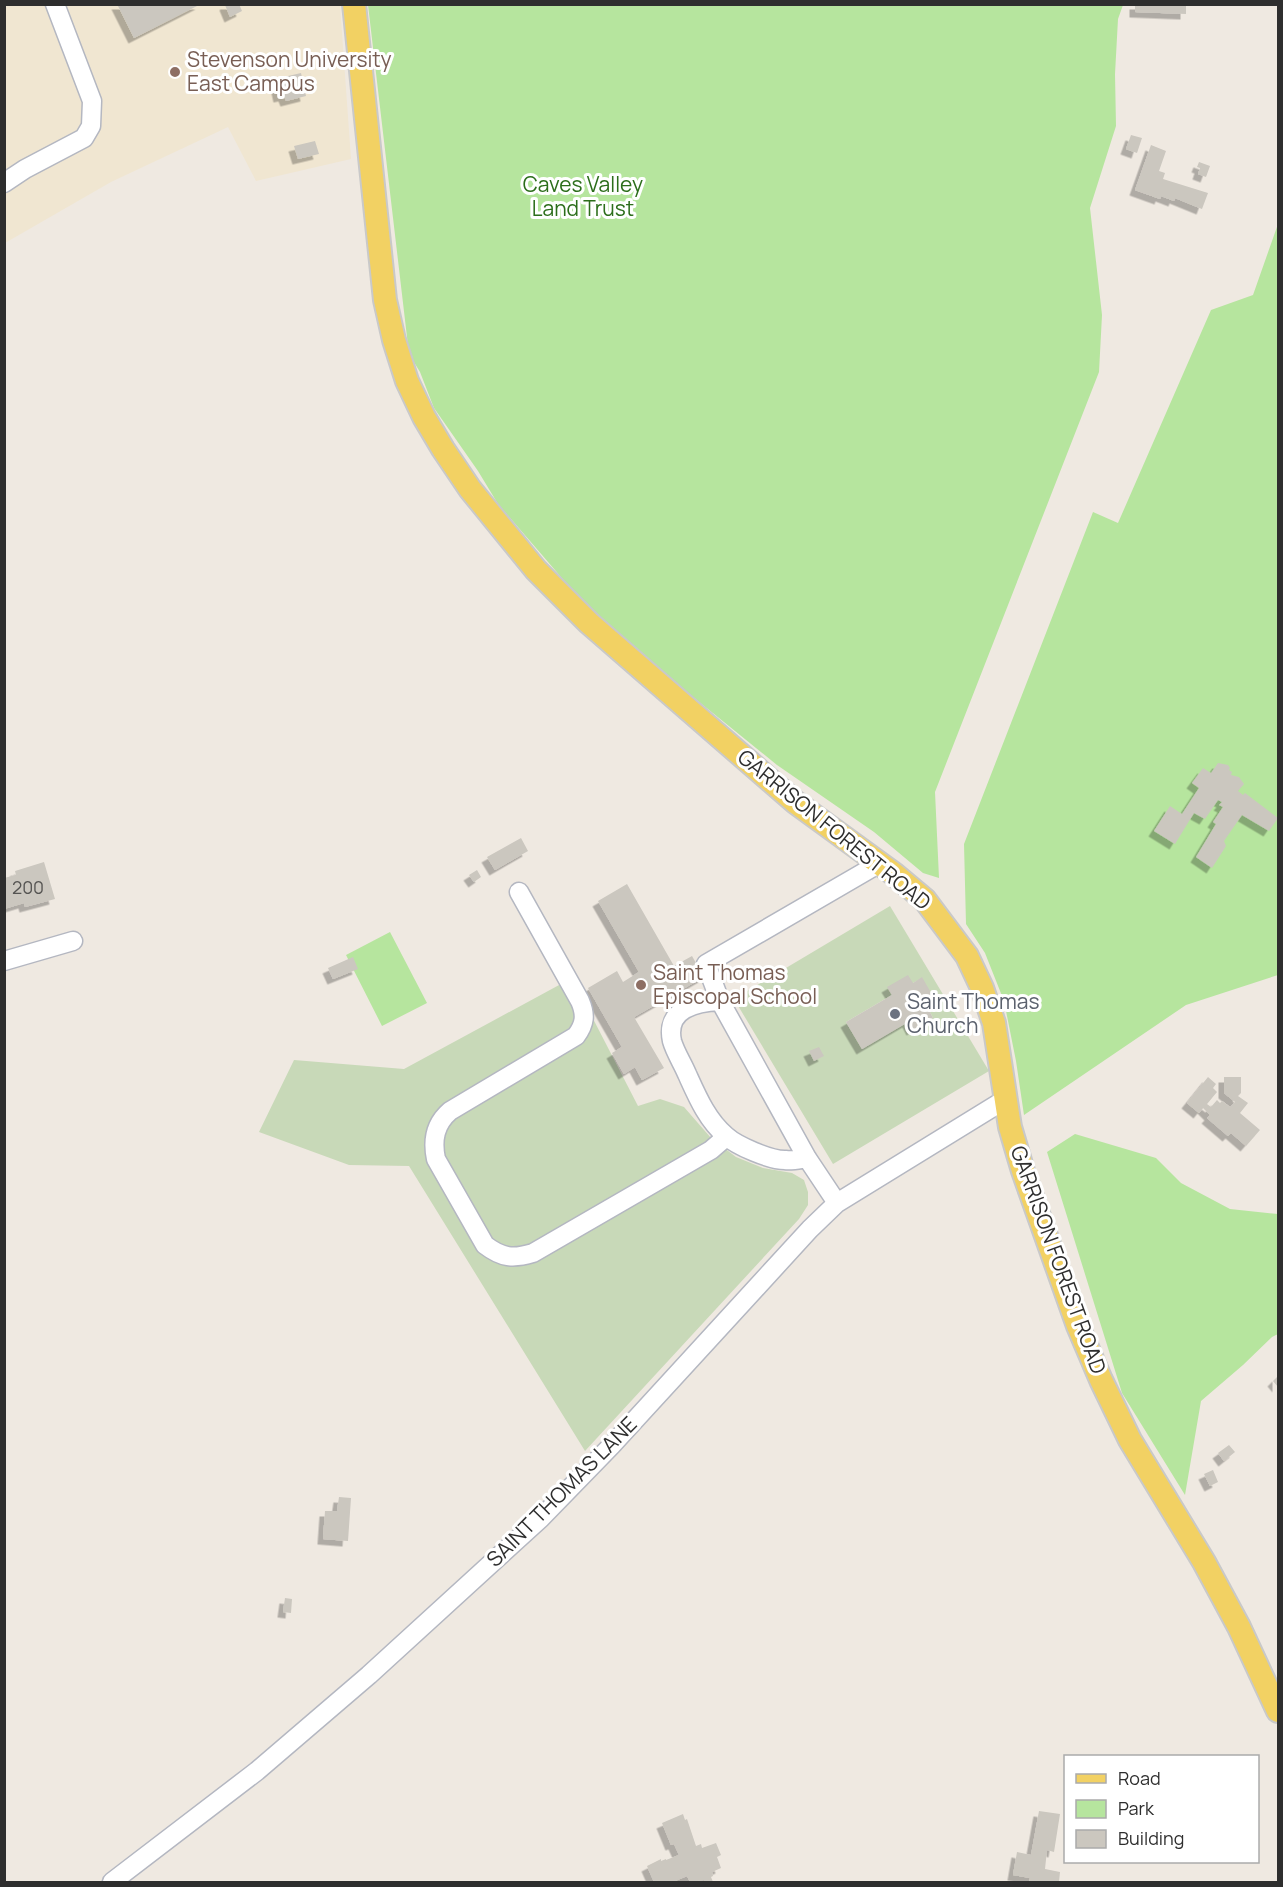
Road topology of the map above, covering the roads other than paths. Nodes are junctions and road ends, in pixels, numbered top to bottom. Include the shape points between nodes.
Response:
1 (55, 4) edge
2 (354, 4) edge
3 (4, 183) edge
4 (880, 863) junction
5 (519, 892) dead end
6 (73, 941) dead end
7 (4, 961) edge
8 (720, 1001) junction
9 (1006, 1099) junction
10 (726, 1137) junction
11 (807, 1158) junction
12 (837, 1203) junction
13 (1278, 1711) edge
14 (112, 1882) edge

1 - 3 street via 92,101 91,126 84,138
2 - 4 main road, GARRISON FOREST ROAD via 386,300 407,381 442,449 499,527 589,623 795,802
4 - 8 street via 706,964
4 - 9 main road, GARRISON FOREST ROAD via 925,900 967,956 994,1023
5 - 10 street via 580,1002 585,1019 576,1036 442,1118 434,1147 436,1159 485,1245 509,1257 533,1254
6 - 7 street
8 - 10 street via 688,1006 677,1014 672,1041 703,1109
8 - 11 street
9 - 12 street, SAINT THOMAS LANE
9 - 13 main road, GARRISON FOREST ROAD via 1023,1171 1049,1248 1101,1380 1130,1440 1239,1627
10 - 11 street via 783,1160
11 - 12 street
12 - 14 street, SAINT THOMAS LANE via 533,1526 257,1771

